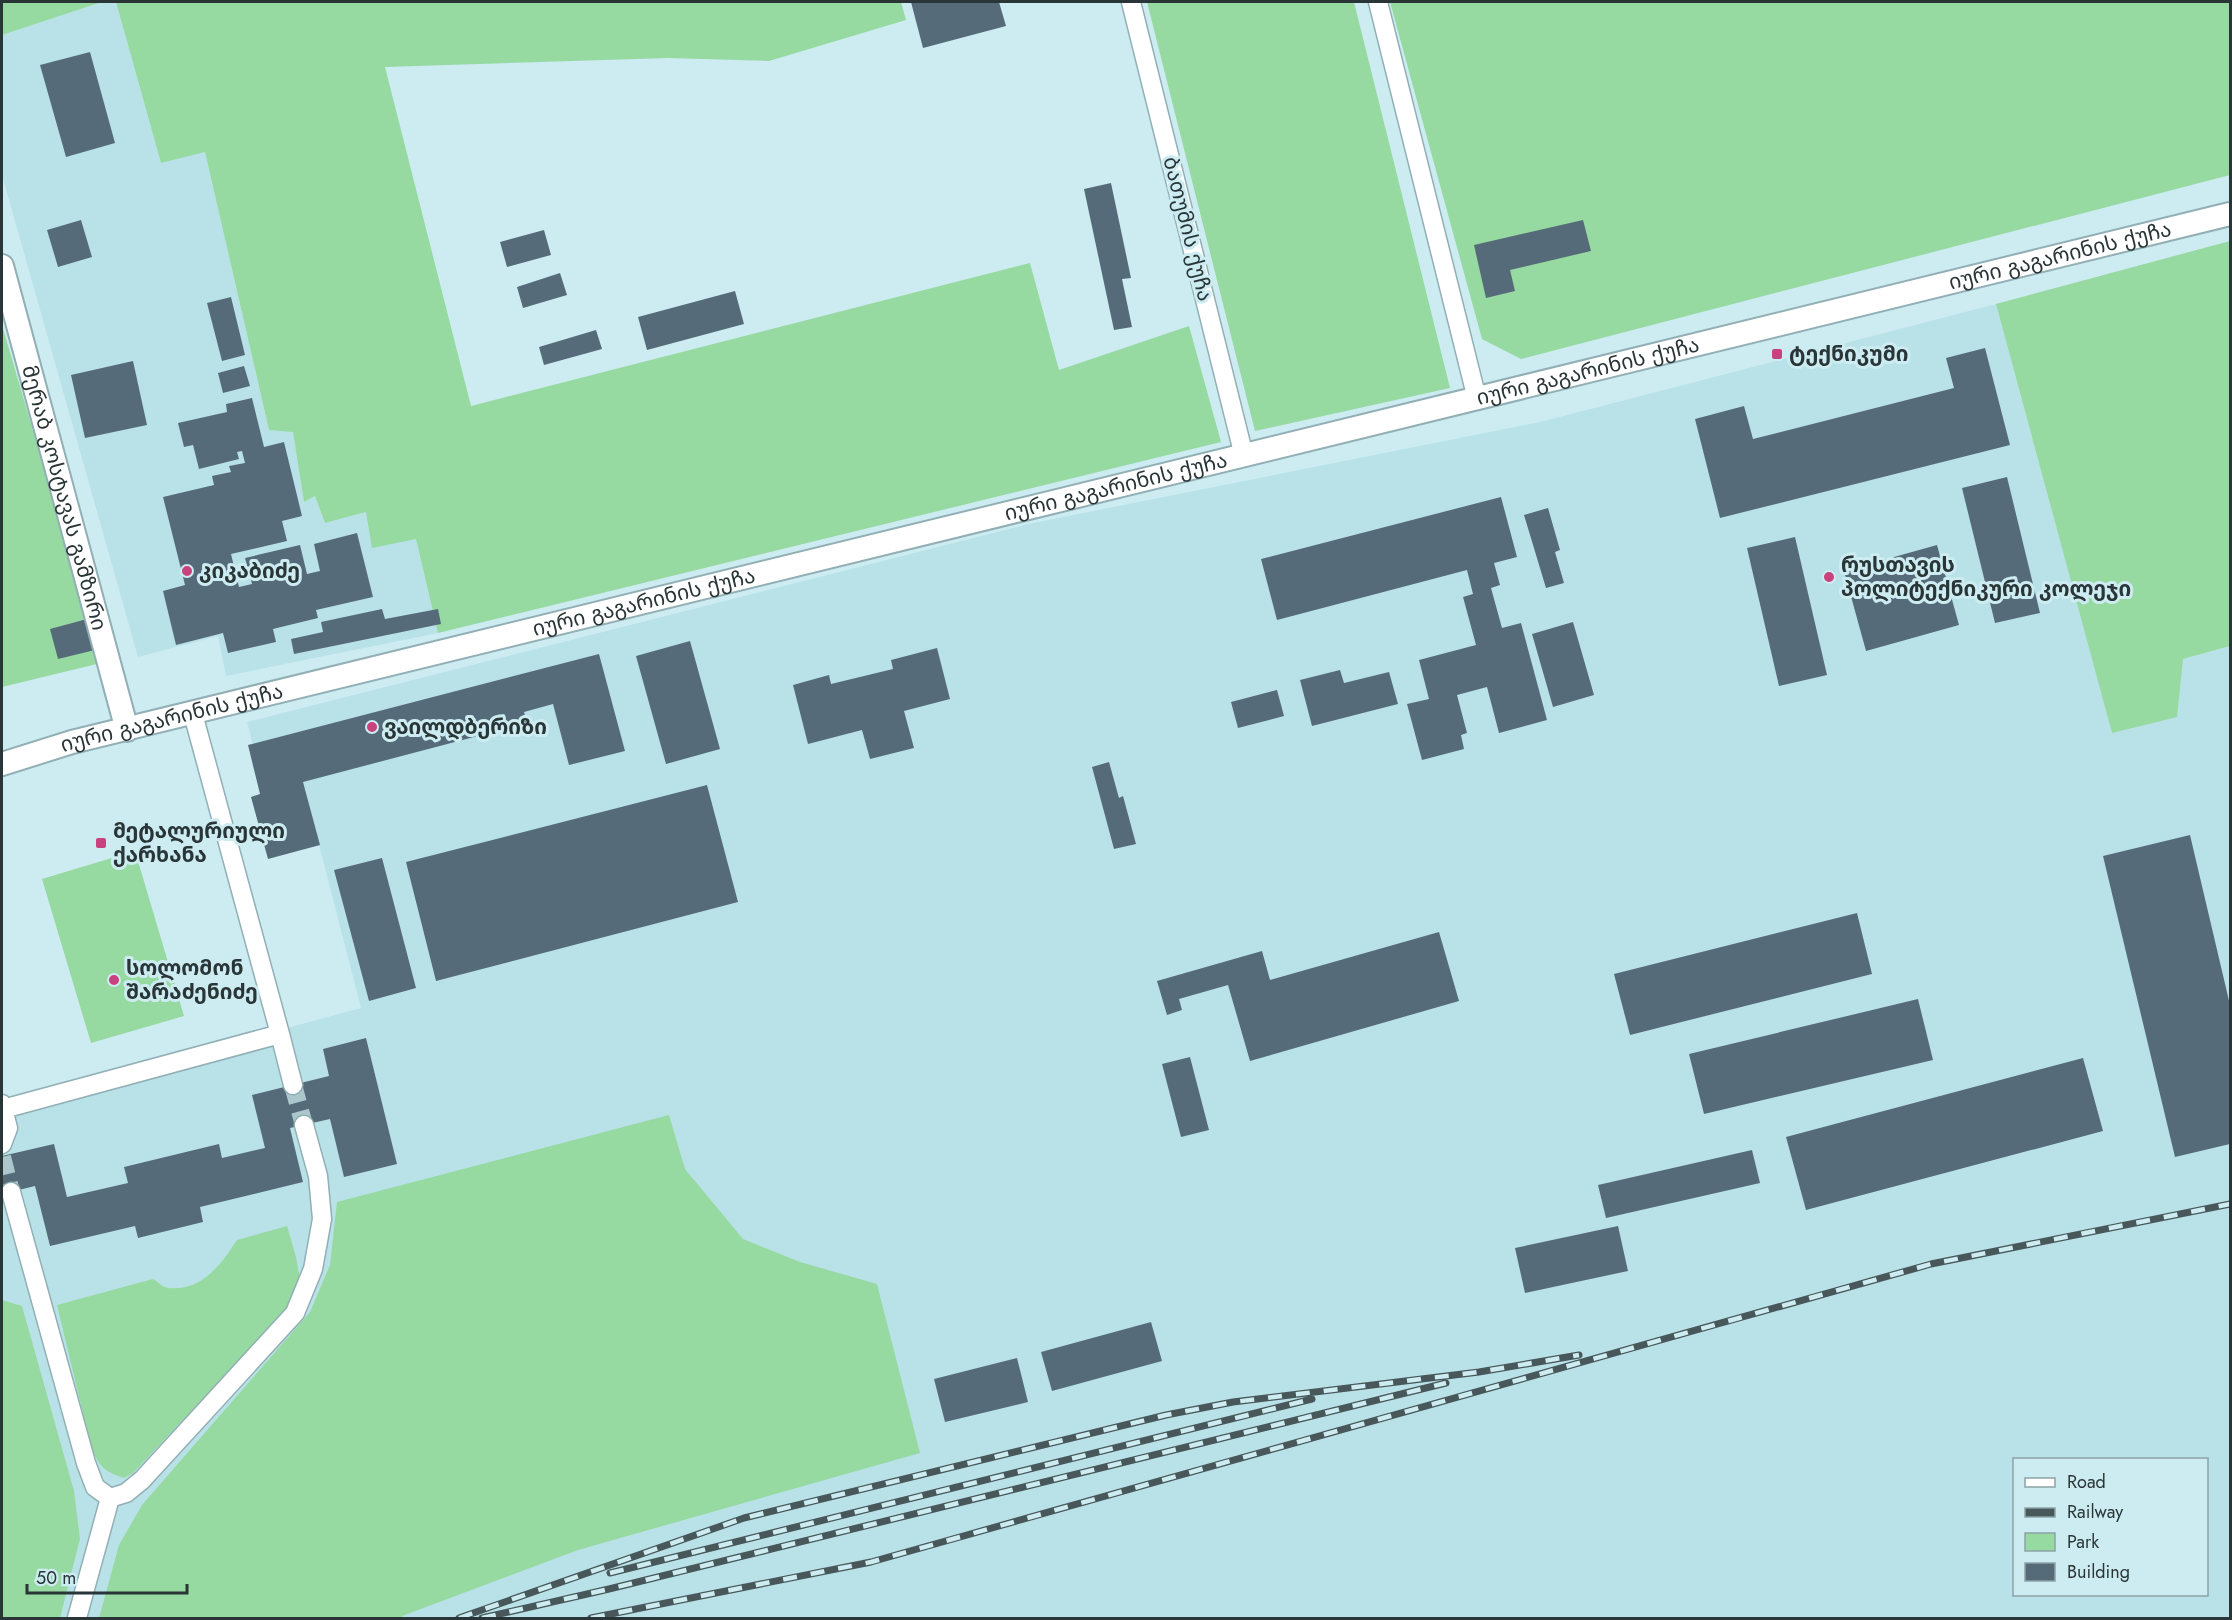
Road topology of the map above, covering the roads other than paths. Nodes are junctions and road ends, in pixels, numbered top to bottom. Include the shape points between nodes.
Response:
1 (1131, 2) edge
2 (1378, 2) edge
3 (2230, 213) edge
4 (2, 266) edge
5 (1477, 399) junction
6 (1244, 456) junction
7 (193, 714) junction
8 (127, 730) junction
9 (2, 764) edge
10 (280, 1034) junction
11 (293, 1085) tunnel mouth
12 (2, 1107) edge
13 (304, 1125) tunnel mouth
14 (2, 1144) edge
15 (11, 1192) tunnel mouth
16 (110, 1498) junction
17 (77, 1618) edge

1 - 6 street, ბათუმის ქუჩა
2 - 5 street
3 - 5 street, იური გაგარინის ქუჩა
4 - 8 street, მერაბ კოსტავას გამზირი
5 - 6 street, იური გაგარინის ქუჩა
6 - 7 street, იური გაგარინის ქუჩა
7 - 8 street, იური გაგარინის ქუჩა
7 - 10 street
8 - 9 street, იური გაგარინის ქუჩა
10 - 11 street
10 - 12 street
12 - 14 street via 8,1128
13 - 16 street via 318,1176 322,1219 313,1269 295,1313 142,1480 126,1493
15 - 16 street via 86,1463 95,1486
16 - 17 street

